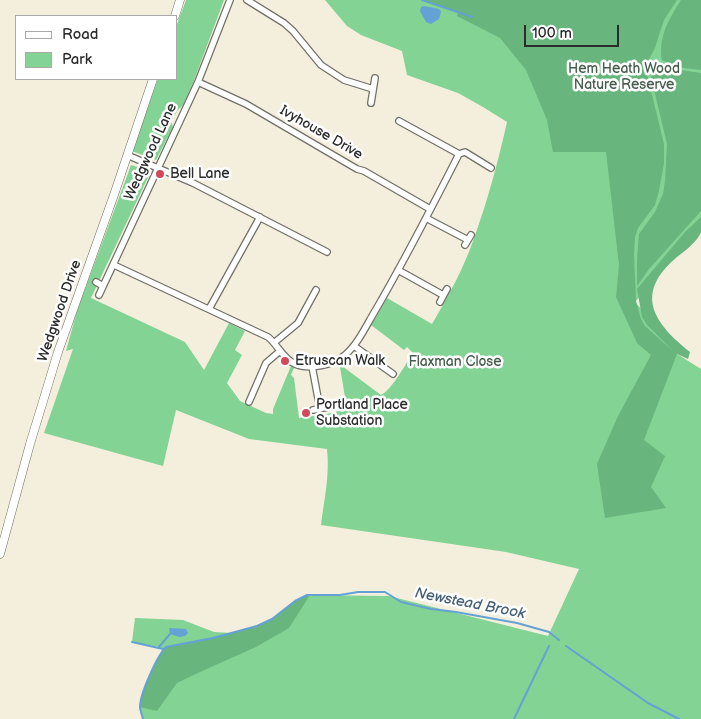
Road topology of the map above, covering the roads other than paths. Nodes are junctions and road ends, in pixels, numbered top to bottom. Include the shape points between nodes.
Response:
1 (180, 0) edge
2 (230, 0) edge
3 (247, 0) edge
4 (175, 15) edge
5 (375, 78) dead end
6 (153, 80) edge
7 (198, 82) junction
8 (373, 89) junction
9 (371, 103) dead end
10 (400, 121) dead end
11 (459, 154) junction
12 (127, 155) junction
13 (158, 168) junction
14 (491, 168) dead end
15 (430, 209) junction
16 (260, 217) junction
17 (426, 218) junction
18 (468, 240) dead end
19 (327, 252) dead end
20 (114, 265) junction
21 (398, 270) junction
22 (96, 282) dead end
23 (103, 286) junction
24 (447, 289) dead end
25 (316, 290) dead end
26 (99, 295) dead end
27 (443, 295) junction
28 (440, 302) dead end
29 (209, 309) junction
30 (275, 342) junction
31 (354, 346) junction
32 (280, 350) junction
33 (312, 366) junction
34 (392, 374) dead end
35 (248, 399) dead end
36 (328, 407) dead end
37 (320, 409) junction
38 (313, 410) dead end
39 (0, 554) edge

1 - 4 street
2 - 7 street, Wedgwood Lane
3 - 8 street via 293,31 321,66 344,80
5 - 8 street
6 - 12 street, Wedgwood Drive
7 - 13 street, Wedgwood Lane
7 - 15 street, Ivyhouse Drive via 246,104
8 - 9 street
10 - 11 street
11 - 14 street via 465,152
11 - 15 street
12 - 13 street
12 - 39 street, Wedgwood Drive via 58,352
13 - 16 street via 193,182
13 - 20 street, Wedgwood Lane
15 - 17 street
16 - 19 street
16 - 29 street
17 - 18 street
17 - 21 street
20 - 23 street, Wedgwood Lane
20 - 29 street
21 - 27 street
21 - 31 street
22 - 23 street
23 - 26 street, Wedgwood Lane
24 - 27 street
25 - 30 street via 298,324
27 - 28 street
29 - 30 street
30 - 32 street
31 - 33 street via 338,360
31 - 34 street
32 - 33 street via 294,364
32 - 35 street via 266,363
33 - 37 street
36 - 37 street
37 - 38 street

